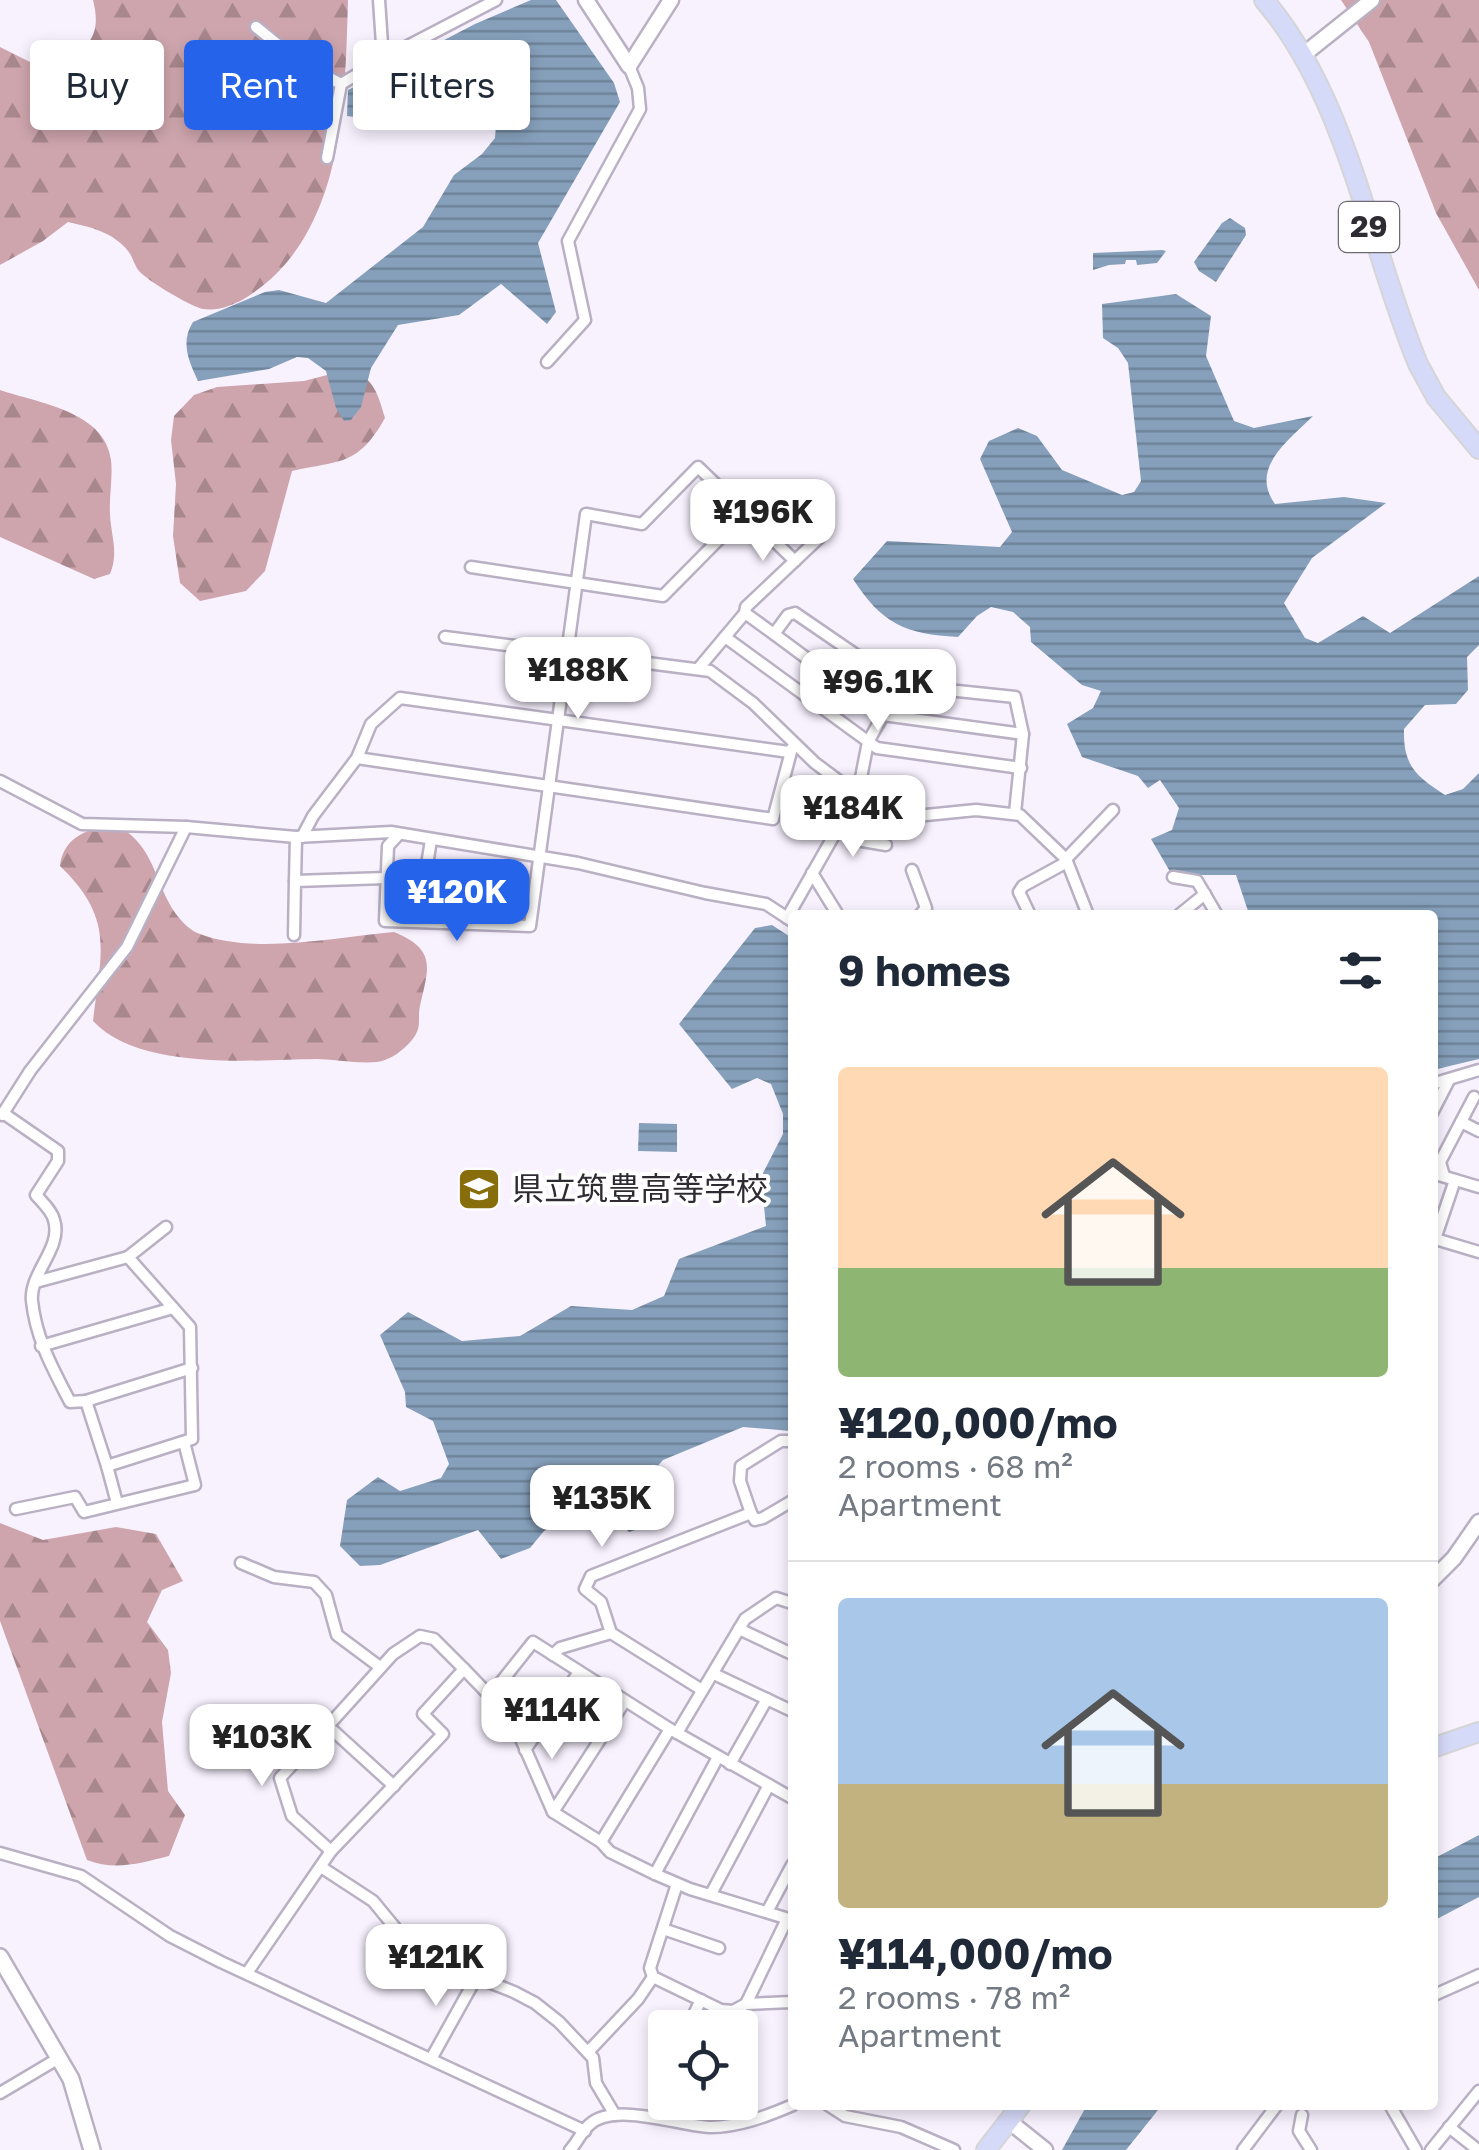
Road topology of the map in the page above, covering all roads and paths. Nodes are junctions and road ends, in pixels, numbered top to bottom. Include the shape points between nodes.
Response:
1 (379, 0) edge
2 (496, 0) edge
3 (586, 0) edge
4 (671, 0) edge
5 (1264, 0) edge
6 (1372, 0) edge
7 (471, 5) edge
8 (256, 28) dead end
9 (382, 40) edge
10 (414, 40) edge
11 (1303, 55) junction
12 (629, 66) junction
13 (353, 77) edge
14 (341, 84) junction
15 (328, 158) dead end
16 (547, 362) dead end
17 (1479, 449) edge
18 (745, 512) junction
19 (820, 537) dead end
20 (795, 561) junction
21 (471, 567) dead end
22 (575, 583) junction
23 (745, 612) junction
24 (774, 634) junction
25 (725, 636) junction
26 (445, 637) dead end
27 (567, 652) junction
28 (698, 669) junction
29 (900, 685) junction
30 (883, 715) junction
31 (558, 720) junction
32 (1023, 734) junction
33 (868, 742) junction
34 (792, 747) junction
35 (357, 758) junction
36 (1021, 768) junction
37 (0, 781) edge
38 (551, 788) junction
39 (858, 793) junction
40 (1113, 810) dead end
41 (1015, 813) junction
42 (186, 827) junction
43 (838, 828) junction
44 (399, 834) junction
45 (299, 837) junction
46 (431, 840) junction
47 (886, 845) dead end
48 (540, 856) junction
49 (1067, 861) junction
50 (912, 870) dead end
51 (426, 871) dead end
52 (812, 873) junction
53 (1174, 876) dead end
54 (386, 878) junction
55 (295, 881) junction
56 (1205, 894) junction
57 (795, 910) edge
58 (835, 910) edge
59 (924, 910) edge
60 (1028, 910) edge
61 (1086, 910) edge
62 (1185, 910) edge
63 (1215, 910) edge
64 (788, 919) edge
65 (294, 935) dead end
66 (1479, 1070) edge
67 (1450, 1080) junction
68 (1438, 1083) edge
69 (1474, 1097) dead end
70 (1438, 1102) edge
71 (2, 1115) edge
72 (1461, 1122) junction
73 (1479, 1131) edge
74 (1444, 1176) edge
75 (1479, 1187) edge
76 (1438, 1214) edge
77 (166, 1227) dead end
78 (1438, 1240) edge
79 (1479, 1252) edge
80 (128, 1257) junction
81 (36, 1282) junction
82 (173, 1308) junction
83 (41, 1346) junction
84 (192, 1368) junction
85 (86, 1402) junction
86 (788, 1441) edge
87 (184, 1442) junction
88 (107, 1466) junction
89 (117, 1503) junction
90 (788, 1503) edge
91 (16, 1509) dead end
92 (751, 1514) junction
93 (1479, 1522) edge
94 (242, 1563) dead end
95 (1438, 1574) edge
96 (788, 1602) edge
97 (739, 1628) junction
98 (612, 1633) junction
99 (788, 1652) edge
100 (552, 1655) junction
101 (380, 1667) junction
102 (464, 1669) junction
103 (578, 1672) junction
104 (714, 1674) junction
105 (702, 1690) junction
106 (490, 1696) junction
107 (767, 1699) junction
108 (625, 1702) junction
109 (788, 1708) edge
110 (328, 1726) junction
111 (673, 1731) junction
112 (1479, 1732) edge
113 (1438, 1746) edge
114 (525, 1750) junction
115 (718, 1757) junction
116 (730, 1764) junction
117 (769, 1785) junction
118 (394, 1786) junction
119 (788, 1796) edge
120 (553, 1812) junction
121 (602, 1842) junction
122 (330, 1852) junction
123 (0, 1853) edge
124 (321, 1867) junction
125 (788, 1872) edge
126 (655, 1874) junction
127 (677, 1884) junction
128 (710, 1894) junction
129 (768, 1910) junction
130 (788, 1918) edge
131 (788, 1923) edge
132 (663, 1930) junction
133 (719, 1948) dead end
134 (0, 1957) edge
135 (247, 1974) junction
136 (1479, 1975) edge
137 (653, 1977) junction
138 (476, 1978) junction
139 (1438, 1993) edge
140 (701, 2000) junction
141 (788, 2002) edge
142 (746, 2004) junction
143 (696, 2010) edge
144 (588, 2052) junction
145 (59, 2058) junction
146 (431, 2059) junction
147 (2, 2088) edge
148 (1479, 2092) edge
149 (788, 2107) edge
150 (836, 2110) edge
151 (1019, 2110) edge
152 (1273, 2110) edge
153 (1393, 2110) edge
154 (1302, 2115) dead end
155 (616, 2116) junction
156 (648, 2117) edge
157 (758, 2117) edge
158 (670, 2120) edge
159 (750, 2120) edge
160 (1014, 2126) junction
161 (1449, 2127) junction
162 (585, 2131) junction
163 (92, 2150) edge
164 (570, 2150) edge
165 (954, 2150) edge
166 (986, 2150) edge
167 (1046, 2150) edge
168 (1242, 2150) edge
169 (1311, 2150) edge
170 (1416, 2150) edge
171 (1431, 2150) edge
172 (1478, 2150) edge

1 - 9 street
2 - 7 street
3 - 12 street
4 - 12 street
5 - 11 main road, 29
6 - 11 street
7 - 10 street
8 - 14 street
11 - 17 main road, 29 via 1334,118 1418,364
12 - 16 street via 640,109 568,241 586,320
13 - 14 street
14 - 15 street
18 - 20 street
18 - 22 street via 663,596
18 - 22 street via 698,466 642,524 586,514
19 - 20 street
20 - 23 street
21 - 22 street
22 - 27 street
23 - 24 street
23 - 25 street
24 - 29 street via 796,613
24 - 30 street
25 - 28 street
25 - 33 street
26 - 27 street
27 - 28 street
27 - 31 street
28 - 34 street via 752,703
29 - 30 street
29 - 32 street via 1015,698
30 - 32 street
30 - 33 street
31 - 34 street
31 - 35 street via 400,698 372,724
31 - 38 street
32 - 36 street
33 - 36 street
33 - 39 street
34 - 38 street via 773,819
34 - 39 street
35 - 38 street
35 - 45 street
36 - 41 street
37 - 42 street via 82,824
38 - 48 street
39 - 41 street via 882,813 906,817
39 - 43 street
40 - 49 street
41 - 49 street
42 - 45 street
42 - 71 street via 127,946
43 - 47 street via 856,840
43 - 52 street
44 - 45 street
44 - 46 street
44 - 54 street via 388,846
45 - 55 street
46 - 48 street
46 - 51 street
48 - 54 street via 530,926 385,921
48 - 64 street via 766,904
49 - 60 street via 1023,886 1019,892
49 - 61 street
50 - 59 street
52 - 57 street
52 - 58 street
53 - 56 street via 1197,880
54 - 55 street
55 - 65 street
56 - 62 street
56 - 63 street
66 - 67 street
67 - 68 street
67 - 70 street
69 - 72 street
71 - 81 street via 58,1151 36,1194 54,1219 55,1236
72 - 73 street
72 - 74 street via 1440,1162
74 - 75 street
74 - 76 street
77 - 80 street
78 - 79 street
80 - 81 street
80 - 82 street
81 - 83 street via 31,1296
82 - 83 street
82 - 84 street via 190,1327
83 - 85 street via 70,1402
84 - 85 street
84 - 87 street via 192,1439
85 - 88 street
86 - 92 street via 740,1466
87 - 88 street
87 - 89 street via 195,1486
88 - 89 street
89 - 91 street via 84,1512 75,1498
90 - 92 street via 763,1518
92 - 98 street via 591,1576 585,1588 601,1602
93 - 95 street
94 - 101 street via 274,1577 314,1582 326,1594 336,1634
96 - 97 street via 776,1598
97 - 99 street
97 - 104 street
98 - 100 street
98 - 105 street
100 - 103 street
100 - 106 street via 532,1642
101 - 102 street via 420,1636 434,1639
101 - 110 street
102 - 106 street
102 - 118 street via 423,1714 443,1734
103 - 108 street
103 - 114 street
104 - 105 street
104 - 107 street
105 - 111 street
106 - 114 street
107 - 109 street
107 - 116 street
108 - 111 street
108 - 120 street
110 - 118 street
110 - 122 street via 280,1778 292,1816
111 - 115 street
111 - 121 street
112 - 113 main road
114 - 120 street
115 - 116 street
115 - 126 street
116 - 117 street
117 - 119 street
117 - 128 street
118 - 122 street
120 - 121 street
121 - 126 street
122 - 124 street
123 - 135 street via 81,1876 170,1936
124 - 135 street
124 - 138 street via 373,1900 411,1947
125 - 129 street
126 - 127 street
127 - 128 street
127 - 132 street
128 - 129 street
129 - 130 street
131 - 142 street
132 - 133 street
132 - 137 street
134 - 145 main road
135 - 146 street
136 - 139 street
137 - 140 street
137 - 144 street
138 - 144 street via 535,2003
138 - 146 street
140 - 142 street via 733,2011
140 - 143 street
141 - 142 street
144 - 155 street via 596,2083
145 - 147 street
145 - 163 main road
146 - 162 street
148 - 161 street
149 - 157 street
150 - 165 street
151 - 160 main road
152 - 168 street
153 - 170 street
154 - 169 street via 1300,2130
155 - 156 street
155 - 162 street
158 - 159 street via 709,2127
160 - 166 main road
160 - 167 street
161 - 171 street
161 - 172 street
162 - 164 street

